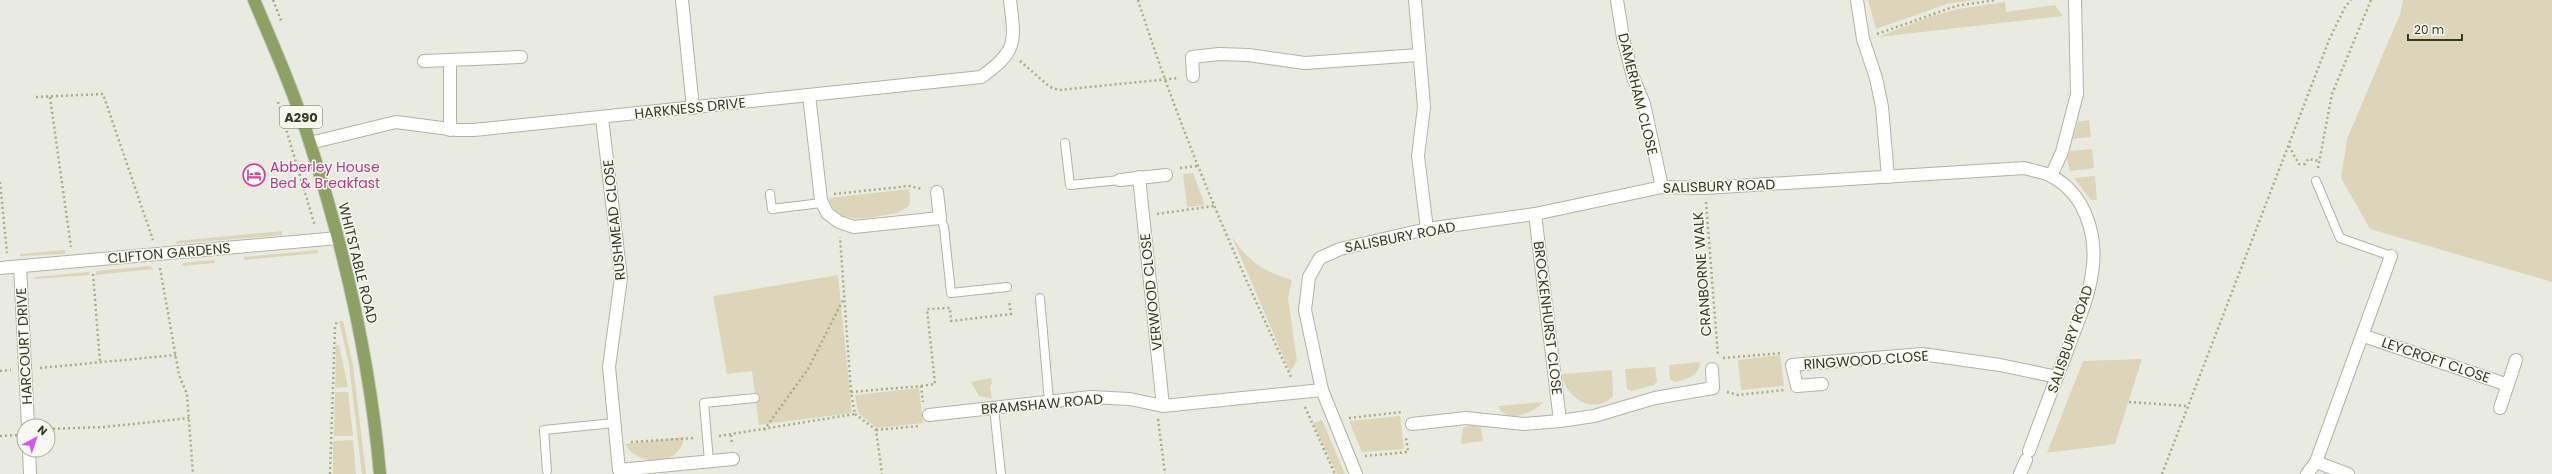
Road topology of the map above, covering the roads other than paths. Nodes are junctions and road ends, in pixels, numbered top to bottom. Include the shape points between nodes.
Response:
1 (254, 0) edge
2 (682, 0) edge
3 (1010, 0) edge
4 (1415, 0) edge
5 (1617, 0) edge
6 (1857, 0) edge
7 (2075, 0) edge
8 (1419, 55) junction
9 (521, 57) dead end
10 (450, 60) junction
11 (424, 61) dead end
12 (1193, 76) road end
13 (809, 96) junction
14 (693, 108) junction
15 (602, 118) junction
16 (450, 130) junction
17 (310, 143) junction
18 (1065, 143) dead end
19 (1166, 175) dead end
20 (2051, 176) junction
21 (1140, 177) junction
22 (1888, 177) junction
23 (1120, 180) joint
24 (2316, 180) road end
25 (1662, 187) junction
26 (937, 192) road end
27 (770, 194) dead end
28 (821, 199) junction
29 (1535, 214) junction
30 (940, 218) junction
31 (1427, 229) junction
32 (338, 238) junction
33 (2391, 256) joint
34 (9, 267) edge
35 (1007, 287) road end
36 (1040, 298) dead end
37 (2364, 336) junction
38 (2516, 360) dead end
39 (1715, 364) road end
40 (2057, 377) junction
41 (1822, 384) dead end
42 (2508, 385) junction
43 (1322, 390) junction
44 (755, 398) dead end
45 (1049, 401) junction
46 (1163, 406) junction
47 (994, 408) junction
48 (2500, 408) dead end
49 (926, 417) road end
50 (28, 418) edge
51 (1560, 421) junction
52 (614, 424) junction
53 (1407, 425) road end
54 (29, 458) edge
55 (733, 459) dead end
56 (709, 461) junction
57 (2316, 462) junction
58 (547, 471) dead end
59 (30, 474) edge
60 (380, 474) edge
61 (1001, 474) edge
62 (1356, 474) edge
63 (2020, 474) edge
64 (2307, 474) edge
65 (2348, 474) edge

1 - 17 main road, WHITSTABLE ROAD / A290
2 - 14 street
3 - 13 street, HARKNESS DRIVE via 1014,38 1009,51 999,64 980,77
4 - 8 street
5 - 25 street, DAMERHAM CLOSE via 1623,38 1633,77 1644,104
6 - 22 street via 1863,39 1876,78 1882,108
7 - 20 street via 2078,94 2064,146
8 - 12 street via 1305,63 1248,55 1219,54 1192,57
8 - 31 street via 1424,107 1418,156
9 - 10 street
10 - 11 street
10 - 16 street
13 - 14 street, HARKNESS DRIVE
13 - 28 street
14 - 15 street, HARKNESS DRIVE
15 - 16 street, HARKNESS DRIVE
15 - 52 street, RUSHMEAD CLOSE via 621,278 609,367
16 - 17 street, HARKNESS DRIVE via 396,122
17 - 32 main road, WHITSTABLE ROAD / A290
18 - 23 lane via 1070,185
19 - 21 street
20 - 22 street, SALISBURY ROAD via 2025,168
20 - 40 street, SALISBURY ROAD via 2069,190 2082,205 2089,222 2093,254 2093,272 2088,293
21 - 23 street
21 - 46 street, VERWOOD CLOSE
22 - 25 street, SALISBURY ROAD via 1705,188
24 - 33 lane via 2340,238
25 - 29 street, SALISBURY ROAD
26 - 30 street
27 - 28 lane via 772,210
28 - 30 street via 827,213 839,222 854,227
29 - 31 street, SALISBURY ROAD
29 - 51 street, BROCKENHURST CLOSE
30 - 35 lane via 944,227 951,293
31 - 43 street, SALISBURY ROAD via 1340,248 1320,258 1313,266 1305,310
32 - 34 street, CLIFTON GARDENS
32 - 60 main road, WHITSTABLE ROAD / A290 via 364,351
33 - 37 street, LEYCROFT CLOSE
34 - 50 street, HARCOURT DRIVE via 25,369
36 - 45 lane
37 - 42 street, LEYCROFT CLOSE
37 - 57 street, LEYCROFT CLOSE
38 - 42 street, LEYCROFT CLOSE
39 - 51 street via 1713,388 1655,398 1594,416
40 - 41 street, RINGWOOD CLOSE via 1993,364 1922,354 1792,365 1797,386
40 - 63 street, SALISBURY ROAD
42 - 48 street, LEYCROFT CLOSE
43 - 46 street, BRAMSHAW ROAD
43 - 62 street, SALISBURY ROAD
44 - 56 lane via 704,403
45 - 46 street, BRAMSHAW ROAD via 1091,397 1130,399
45 - 47 street, BRAMSHAW ROAD
47 - 49 street, BRAMSHAW ROAD
47 - 61 lane
51 - 53 street via 1524,424 1466,418
52 - 56 street, RUSHMEAD CLOSE via 619,470
52 - 58 lane via 544,430
54 - 59 street
55 - 56 street, RUSHMEAD CLOSE
57 - 64 street, LEYCROFT CLOSE
57 - 65 street

